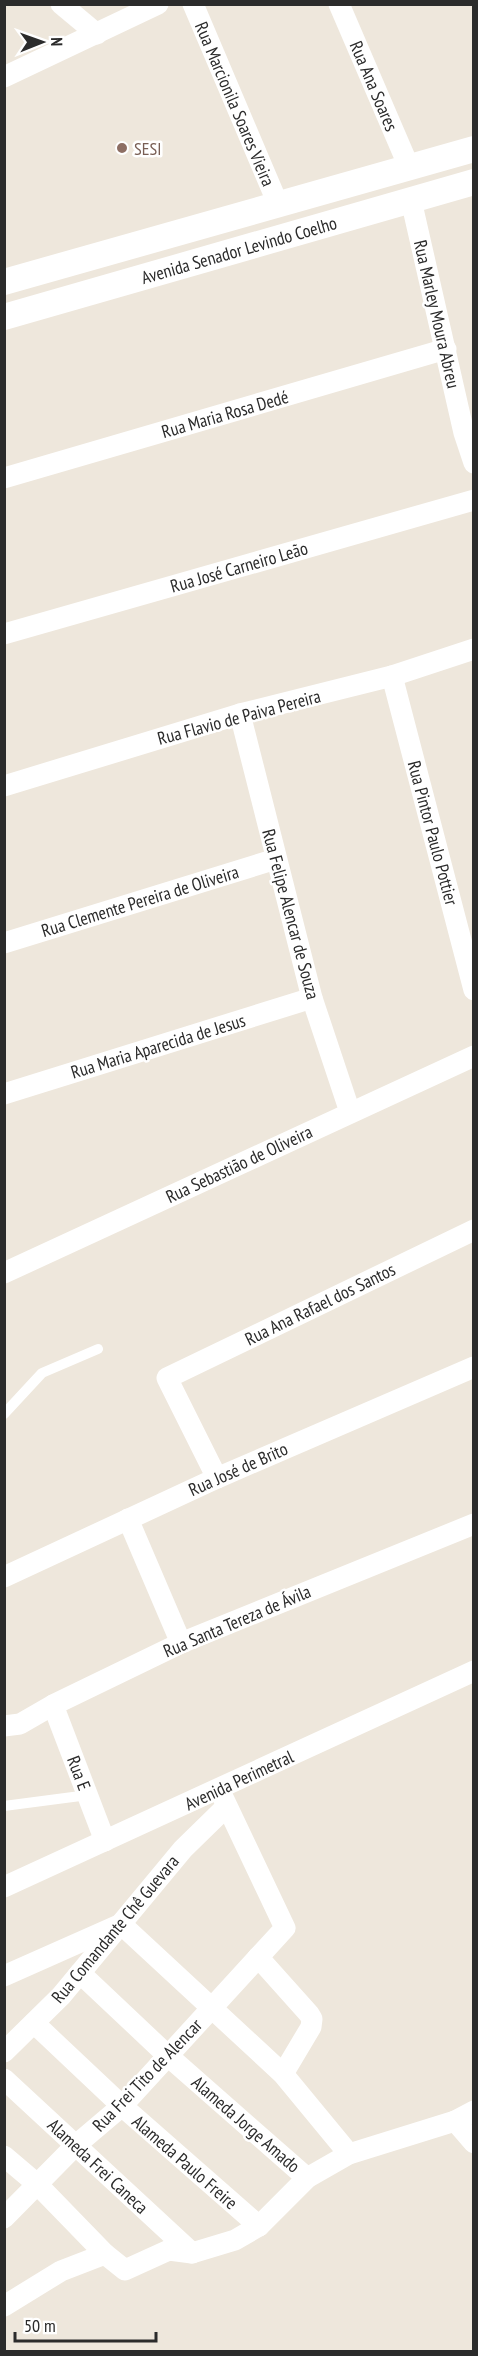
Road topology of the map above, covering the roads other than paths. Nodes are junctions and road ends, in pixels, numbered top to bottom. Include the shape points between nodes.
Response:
1 (62, 4) edge
2 (158, 4) edge
3 (193, 4) edge
4 (339, 4) edge
5 (97, 34) junction
6 (4, 77) edge
7 (474, 149) edge
8 (409, 167) junction
9 (474, 182) edge
10 (411, 200) junction
11 (278, 204) junction
12 (4, 282) edge
13 (4, 317) edge
14 (446, 350) junction
15 (469, 432) edge
16 (474, 463) edge
17 (4, 478) edge
18 (474, 500) edge
19 (4, 634) edge
20 (474, 650) edge
21 (392, 676) junction
22 (240, 714) junction
23 (4, 786) edge
24 (276, 860) junction
25 (4, 943) edge
26 (474, 990) edge
27 (312, 998) junction
28 (474, 1056) edge
29 (4, 1094) edge
30 (350, 1112) junction
31 (474, 1230) edge
32 (4, 1273) edge
33 (98, 1349) dead end
34 (474, 1366) edge
35 (4, 1414) edge
36 (218, 1478) junction
37 (128, 1519) junction
38 (474, 1524) edge
39 (4, 1577) edge
40 (182, 1643) junction
41 (474, 1671) edge
42 (52, 1705) junction
43 (4, 1726) edge
44 (88, 1795) junction
45 (223, 1798) junction
46 (4, 1806) edge
47 (105, 1841) junction
48 (4, 1887) edge
49 (121, 1924) junction
50 (258, 1958) junction
51 (80, 1973) junction
52 (4, 1976) edge
53 (212, 2009) junction
54 (34, 2023) junction
55 (7, 2044) edge
56 (167, 2055) junction
57 (283, 2074) junction
58 (4, 2079) edge
59 (122, 2106) junction
60 (464, 2116) edge
61 (474, 2143) edge
62 (76, 2145) junction
63 (349, 2154) junction
64 (4, 2156) edge
65 (307, 2178) junction
66 (37, 2184) junction
67 (4, 2218) edge
68 (259, 2226) junction
69 (192, 2253) junction
70 (105, 2254) junction
71 (4, 2306) edge

1 - 5 street
2 - 5 street
3 - 11 street, Rua Marcionila Soares Vieira
4 - 8 street, Rua Ana Soares
5 - 6 street
7 - 8 street, Avenida Senador Levindo Coelho
8 - 11 street, Avenida Senador Levindo Coelho
9 - 10 street, Avenida Senador Levindo Coelho
10 - 13 street, Avenida Senador Levindo Coelho
10 - 14 street, Rua Marley Moura Abreu
11 - 12 street, Avenida Senador Levindo Coelho
14 - 15 street, Rua Marley Moura Abreu
14 - 17 street, Rua Maria Rosa Dedé
15 - 16 street, Rua Marley Moura Abreu
18 - 19 street, Rua José Carneiro Leão
20 - 21 street, Rua Flavio de Paiva Pereira
21 - 22 street, Rua Flavio de Paiva Pereira
21 - 26 street, Rua Pintor Paulo Pottier
22 - 23 street, Rua Flavio de Paiva Pereira
22 - 24 street, Rua Felipe Alencar de Souza
24 - 25 street, Rua Clemente Pereira de Oliveira
24 - 27 street, Rua Felipe Alencar de Souza
27 - 29 street, Rua Maria Aparecida de Jesus
27 - 30 street, Rua Felipe Alencar de Souza
28 - 30 street, Rua Sebastião de Oliveira
30 - 32 street, Rua Sebastião de Oliveira
31 - 36 street, Rua Ana Rafael dos Santos via 166,1378
33 - 35 lane via 42,1373
34 - 36 street, Rua José de Brito
36 - 37 street, Rua José de Brito
37 - 39 street, Rua José de Brito
37 - 40 street
38 - 40 street, Rua Santa Tereza de Ávila
40 - 42 street, Rua Santa Tereza de Ávila
41 - 45 street, Avenida Perimetral
42 - 43 street, Rua Santa Tereza de Ávila via 20,1724
42 - 44 street, Rua E
44 - 46 lane
44 - 47 street, Rua E
45 - 47 street, Avenida Perimetral
45 - 49 street, Rua Comandante Chê Guevara
45 - 50 street, Rua Frei Tito de Alencar via 285,1928
47 - 48 street, Avenida Perimetral
49 - 51 street, Rua Comandante Chê Guevara
49 - 52 street
49 - 53 street
50 - 53 street, Rua Frei Tito de Alencar
50 - 57 street via 312,2019
51 - 54 street, Rua Comandante Chê Guevara
51 - 56 street, Alameda Jorge Amado
53 - 56 street, Rua Frei Tito de Alencar
53 - 57 street
54 - 55 street, Rua Comandante Chê Guevara
54 - 59 street, Alameda Paulo Freire
56 - 59 street, Rua Frei Tito de Alencar
56 - 65 street, Alameda Jorge Amado
57 - 63 street
58 - 62 street, Alameda Frei Caneca
59 - 62 street, Rua Frei Tito de Alencar
59 - 68 street, Alameda Paulo Freire
60 - 61 street
60 - 63 street
62 - 66 street, Rua Frei Tito de Alencar
62 - 69 street, Alameda Frei Caneca
63 - 65 street
64 - 66 street
65 - 68 street
66 - 67 street, Rua Frei Tito de Alencar
66 - 70 street
68 - 69 street via 235,2240
69 - 70 street via 169,2250 125,2270
70 - 71 street via 61,2271

